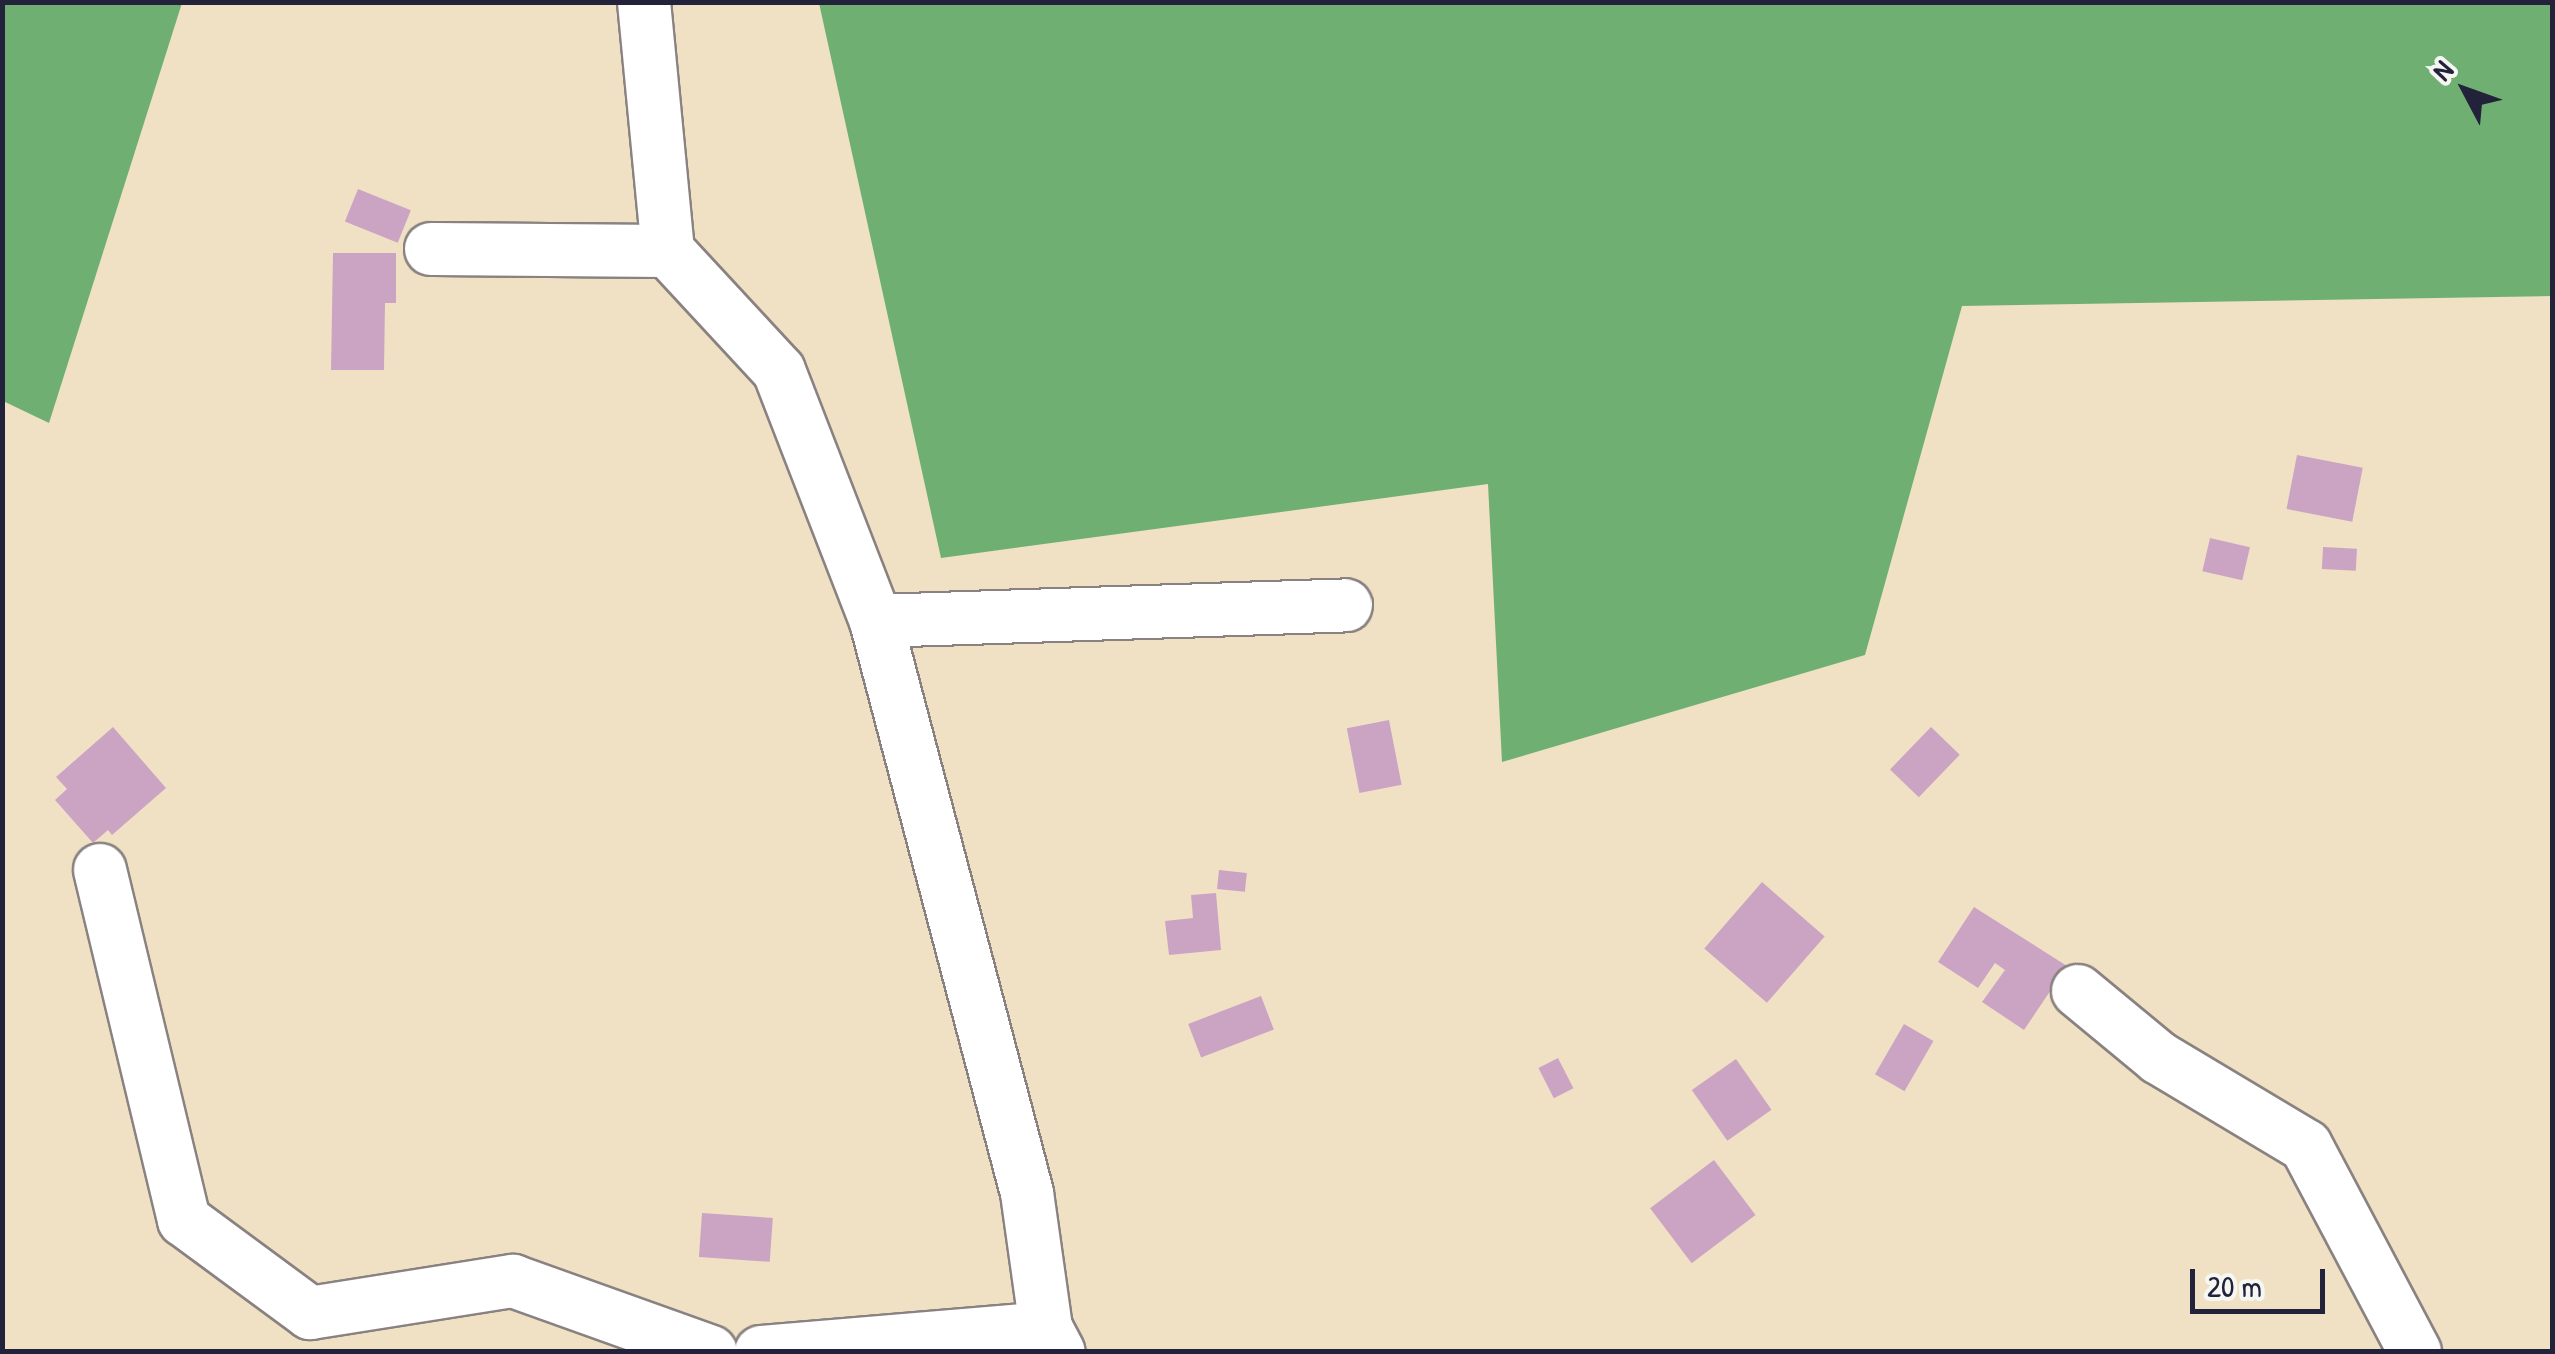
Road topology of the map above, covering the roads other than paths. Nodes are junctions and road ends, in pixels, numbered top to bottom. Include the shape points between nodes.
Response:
1 (644, 2) edge
2 (431, 250) dead end
3 (668, 252) junction
4 (1346, 606) dead end
5 (876, 621) junction
6 (100, 870) dead end
7 (2078, 991) dead end
8 (1053, 1340) edge
9 (711, 1352) edge
10 (761, 1352) edge
11 (2414, 1352) edge

1 - 3 street
2 - 3 street
3 - 5 street via 779,372
4 - 5 street
5 - 8 street via 1027,1193
6 - 9 street via 184,1220 310,1313 514,1282
7 - 11 street via 2160,1058 2306,1146
8 - 10 street

